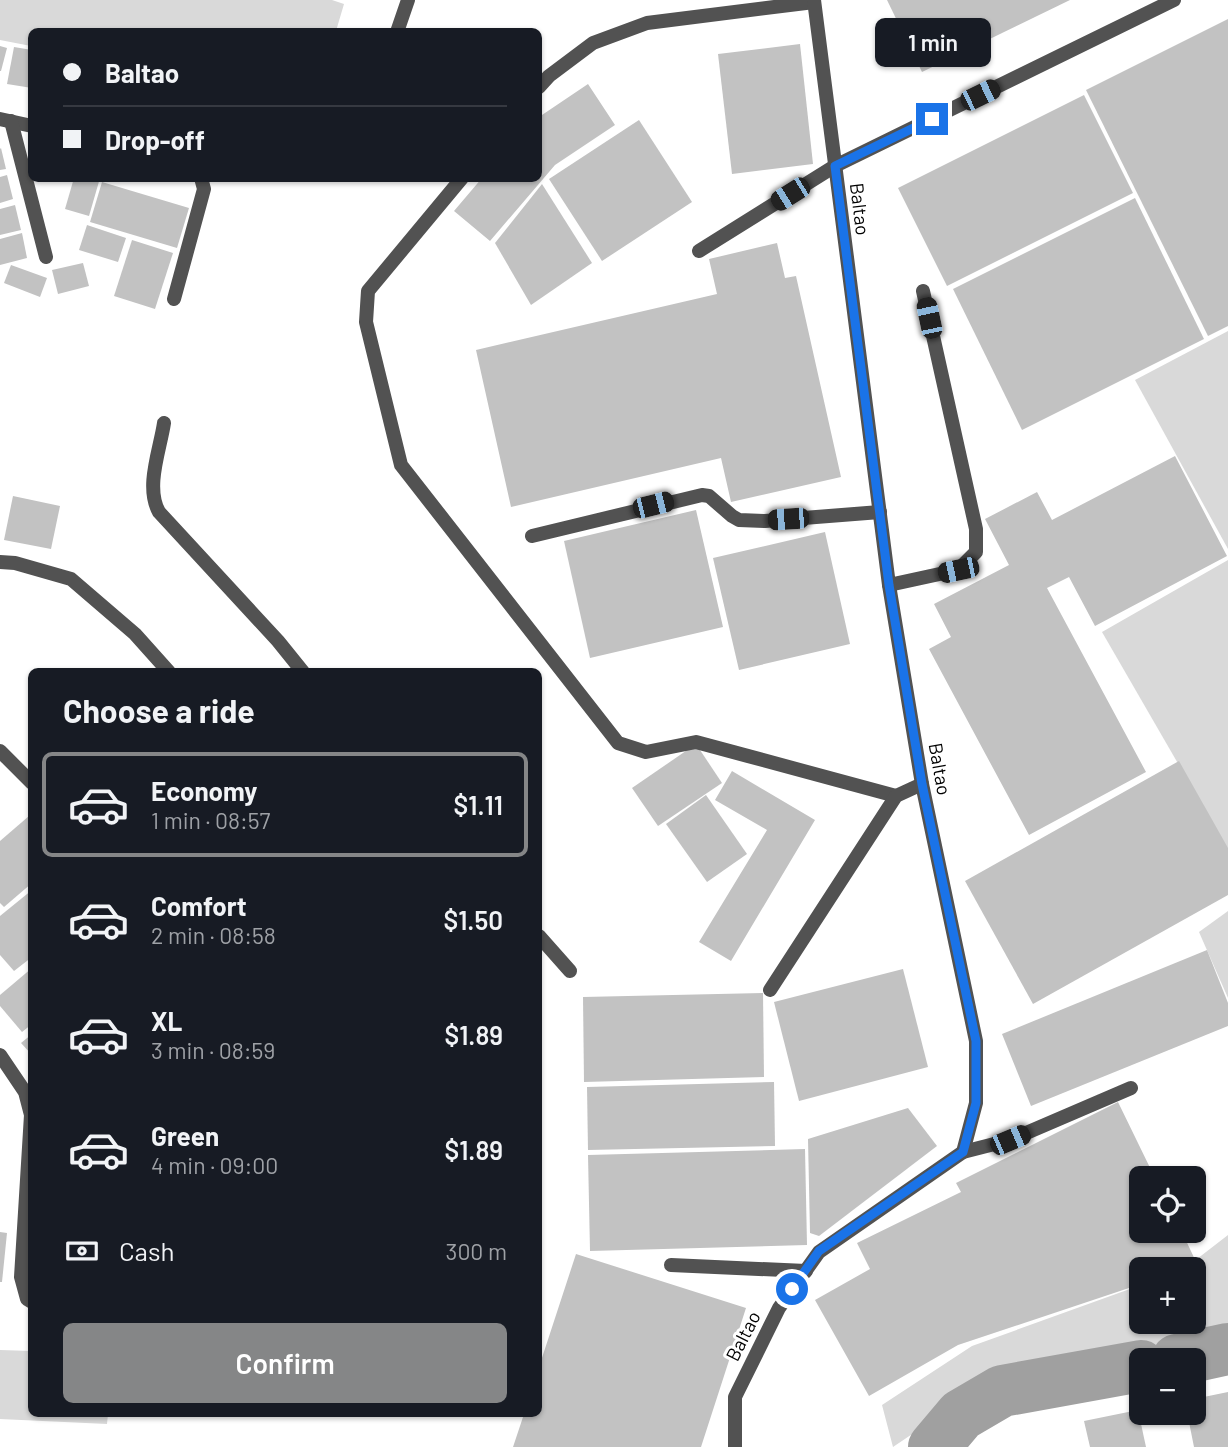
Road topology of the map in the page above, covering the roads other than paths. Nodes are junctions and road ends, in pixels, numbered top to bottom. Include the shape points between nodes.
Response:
1 (408, 0) edge
2 (1174, 0) edge
3 (814, 1) edge
4 (398, 28) edge
5 (542, 84) edge
6 (6, 120) edge
7 (28, 125) edge
8 (835, 166) junction
9 (459, 182) edge
10 (202, 184) edge
11 (699, 251) dead end
12 (46, 257) dead end
13 (923, 291) dead end
14 (174, 299) dead end
15 (164, 424) dead end
16 (880, 512) junction
17 (532, 536) dead end
18 (0, 562) edge
19 (889, 585) junction
20 (165, 668) edge
21 (300, 668) edge
22 (0, 751) edge
23 (28, 779) edge
24 (922, 784) junction
25 (896, 796) junction
26 (542, 940) edge
27 (569, 971) dead end
28 (770, 990) dead end
29 (0, 1055) edge
30 (1131, 1088) dead end
31 (28, 1104) edge
32 (963, 1152) junction
33 (28, 1164) edge
34 (671, 1265) dead end
35 (806, 1270) junction
36 (28, 1300) edge
37 (735, 1447) edge

1 - 4 street
2 - 8 street
3 - 5 street via 647,23 593,43
3 - 8 street, Baltao
6 - 7 street
6 - 12 street
8 - 11 street
8 - 16 street, Baltao
9 - 25 street via 368,291 366,322 401,465 618,743 646,752 696,742
10 - 14 street
13 - 19 street via 976,529 976,552 958,570
15 - 21 street via 152,492 159,512
16 - 17 street via 739,520 702,495
16 - 19 street, Baltao
18 - 20 street via 71,579 135,634
19 - 24 street, Baltao
22 - 23 street
24 - 25 street
24 - 32 street, Baltao via 976,1041 976,1103
25 - 28 street
26 - 27 street
29 - 31 street
30 - 32 street via 1010,1140
32 - 35 street, Baltao via 819,1251
33 - 36 street via 21,1277
34 - 35 street
35 - 37 street, Baltao via 779,1308 735,1397

